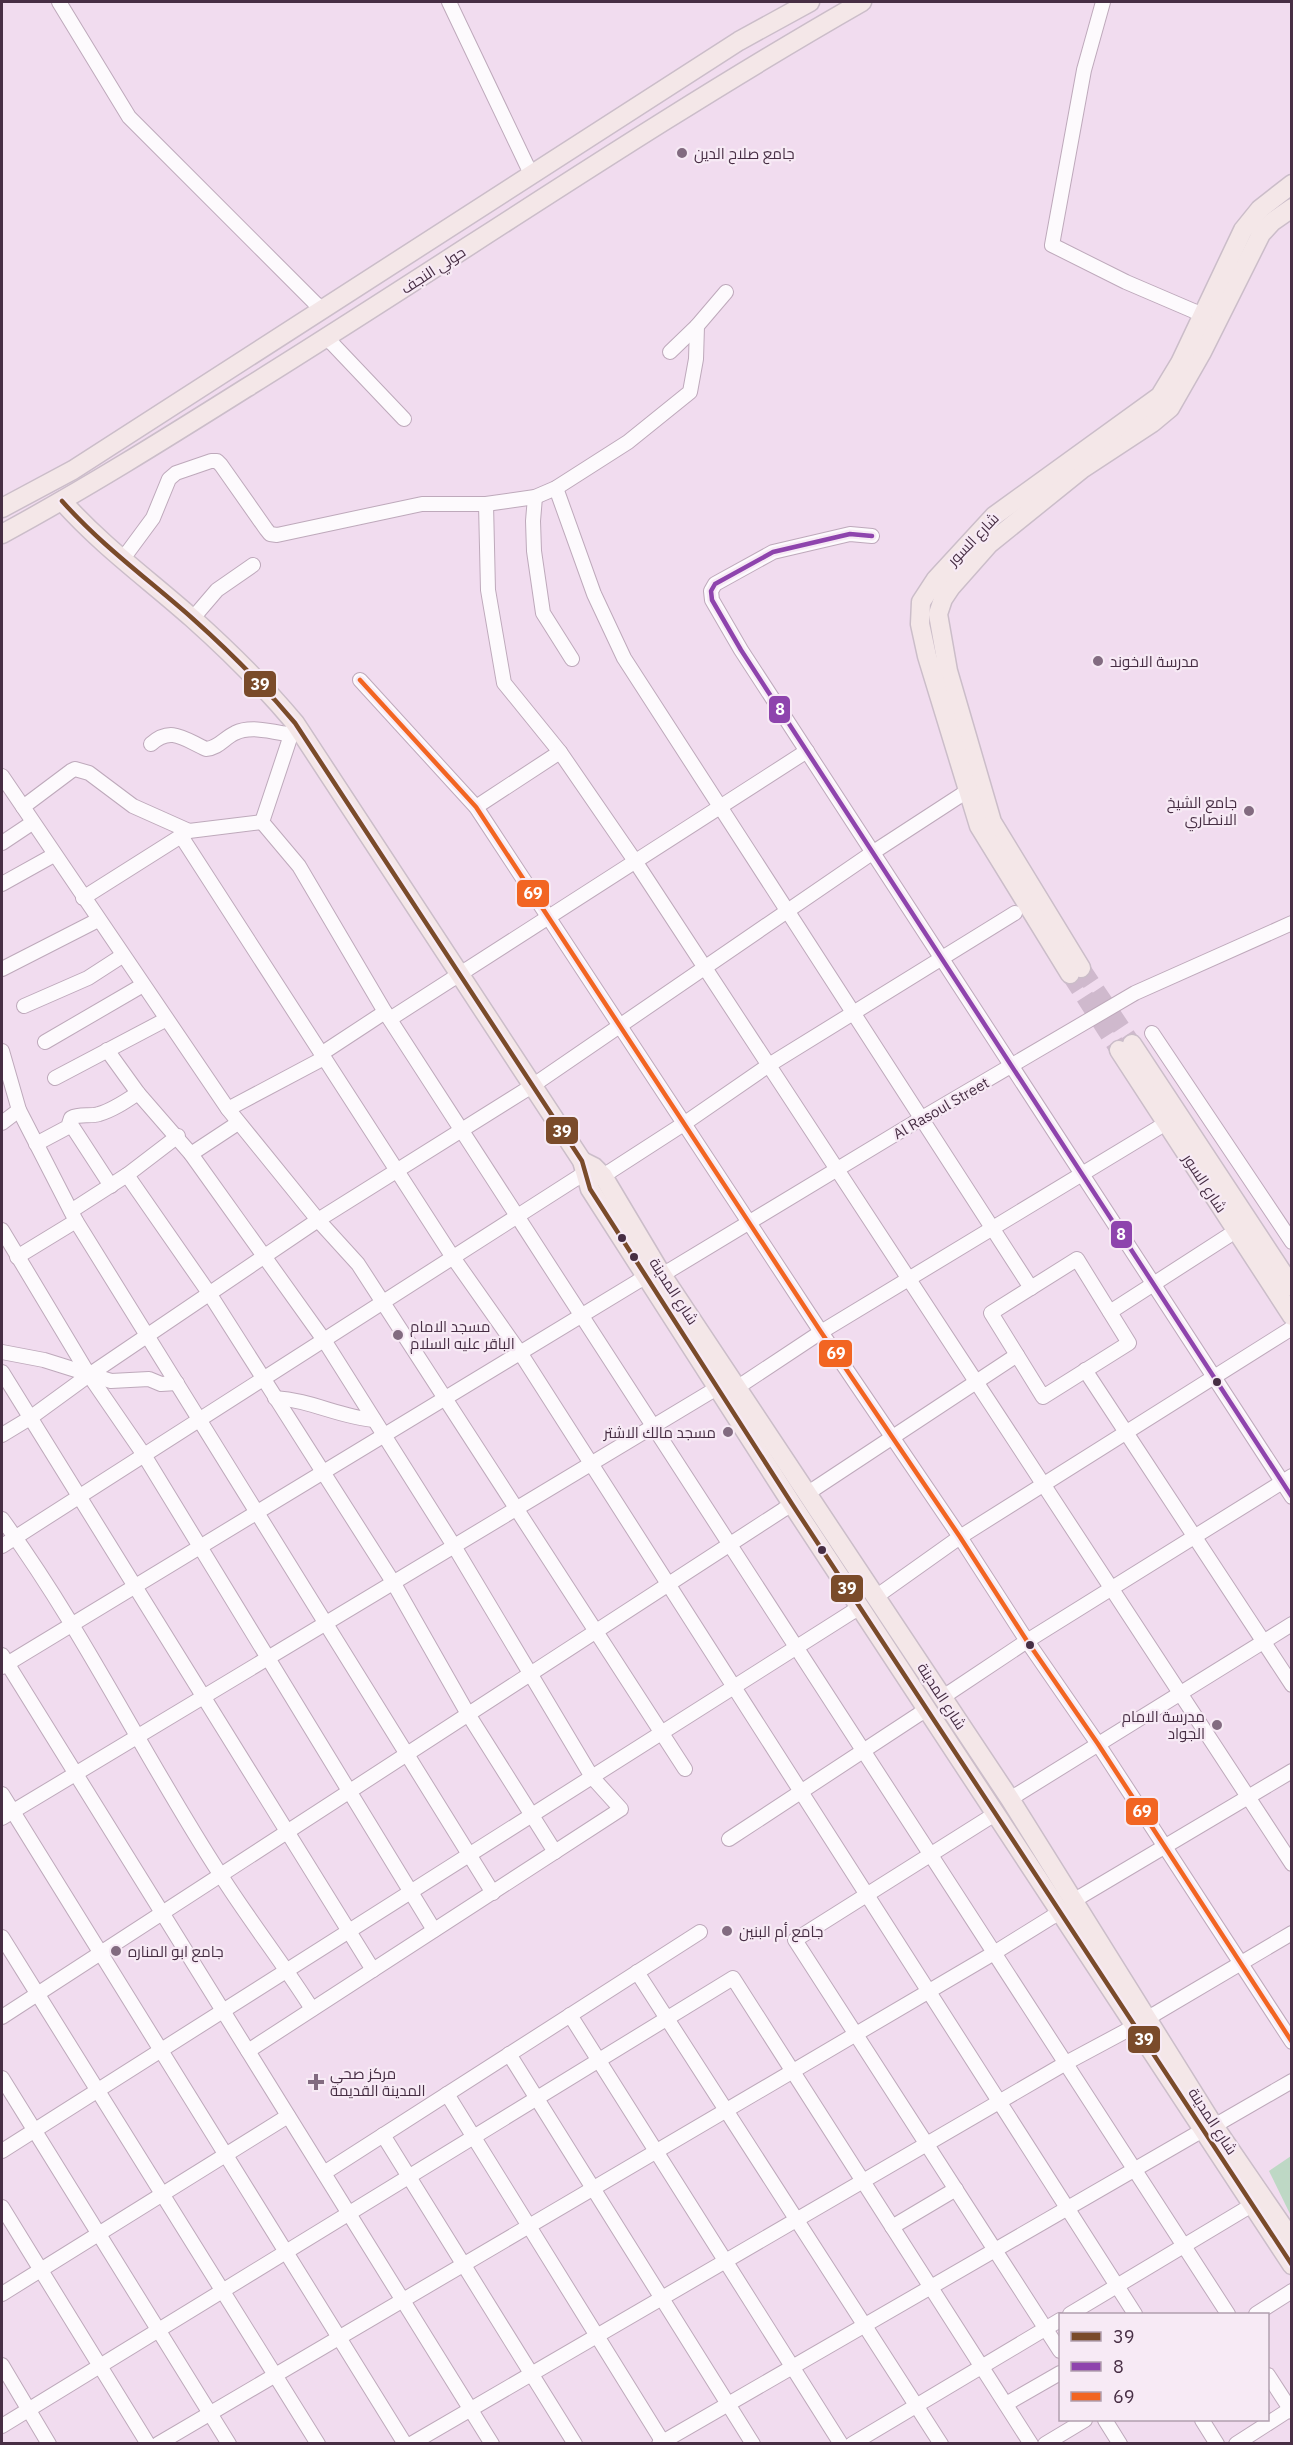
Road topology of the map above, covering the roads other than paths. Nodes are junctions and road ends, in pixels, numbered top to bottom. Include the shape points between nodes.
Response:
1 (59, 2) edge
2 (449, 2) edge
3 (811, 2) edge
4 (862, 2) edge
5 (1103, 2) edge
6 (779, 20) junction
7 (825, 23) junction
8 (794, 41) junction
9 (531, 174) junction
10 (1292, 184) edge
11 (1292, 208) edge
12 (726, 292) dead end
13 (347, 294) junction
14 (317, 313) junction
15 (362, 316) junction
16 (1210, 318) junction
17 (697, 326) junction
18 (327, 338) junction
19 (670, 352) dead end
20 (404, 419) dead end
21 (556, 488) junction
22 (535, 497) junction
23 (62, 501) junction
24 (486, 504) junction
25 (2, 508) edge
26 (2, 534) edge
27 (872, 536) dead end
28 (122, 560) junction
29 (253, 565) dead end
30 (193, 618) junction
31 (572, 659) dead end
32 (360, 680) dead end
33 (294, 729) junction
34 (151, 744) dead end
35 (560, 752) junction
36 (807, 752) junction
37 (2, 776) edge
38 (973, 787) junction
39 (6, 792) edge
40 (23, 807) junction
41 (476, 807) junction
42 (720, 807) junction
43 (262, 822) junction
44 (32, 824) junction
45 (185, 833) junction
46 (2, 843) edge
47 (873, 853) junction
48 (54, 855) junction
49 (635, 861) junction
50 (2, 884) edge
51 (83, 898) junction
52 (788, 911) junction
53 (1015, 913) dead end
54 (549, 916) junction
55 (98, 920) junction
56 (1292, 923) edge
57 (122, 956) junction
58 (941, 959) junction
59 (705, 968) junction
60 (2, 969) edge
61 (1075, 971) tunnel mouth
62 (460, 974) junction
63 (143, 985) junction
64 (24, 1006) dead end
65 (853, 1012) junction
66 (388, 1015) junction
67 (165, 1020) junction
68 (621, 1027) junction
69 (1152, 1034) dead end
70 (45, 1042) dead end
71 (107, 1050) junction
72 (2, 1051) edge
73 (322, 1056) junction
74 (769, 1065) junction
75 (1011, 1067) junction
76 (55, 1078) dead end
77 (532, 1086) junction
78 (138, 1093) junction
79 (228, 1109) junction
80 (19, 1110) junction
81 (922, 1118) junction
82 (2, 1123) edge
83 (70, 1123) junction
84 (238, 1123) junction
85 (685, 1123) junction
86 (1158, 1128) dead end
87 (461, 1130) junction
88 (178, 1136) junction
89 (36, 1144) junction
90 (191, 1154) junction
91 (591, 1169) junction
92 (837, 1169) junction
93 (396, 1171) junction
94 (127, 1175) junction
95 (1082, 1175) junction
96 (111, 1186) junction
97 (73, 1216) junction
98 (516, 1216) junction
99 (318, 1220) junction
100 (750, 1221) junction
101 (993, 1229) junction
102 (2, 1230) edge
103 (1228, 1236) dead end
104 (1292, 1242) edge
105 (265, 1256) junction
106 (17, 1257) junction
107 (452, 1257) junction
108 (654, 1276) junction
109 (909, 1280) junction
110 (1153, 1285) junction
111 (1292, 1287) edge
112 (1031, 1288) junction
113 (209, 1293) junction
114 (384, 1301) junction
115 (1110, 1312) junction
116 (1292, 1316) edge
117 (582, 1317) junction
118 (1292, 1328) edge
119 (821, 1332) junction
120 (147, 1336) junction
121 (324, 1340) junction
122 (2, 1352) edge
123 (521, 1354) junction
124 (1017, 1355) junction
125 (1086, 1370) junction
126 (2, 1372) edge
127 (89, 1375) junction
128 (1213, 1377) junction
129 (264, 1378) junction
130 (177, 1383) junction
131 (977, 1383) junction
132 (738, 1387) junction
133 (717, 1388) junction
134 (275, 1398) junction
135 (447, 1399) junction
136 (30, 1418) junction
137 (200, 1419) junction
138 (374, 1420) junction
139 (652, 1426) junction
140 (1127, 1433) junction
141 (2, 1436) edge
142 (385, 1436) junction
143 (894, 1437) junction
144 (144, 1455) junction
145 (591, 1463) junction
146 (323, 1473) junction
147 (1286, 1478) edge
148 (1043, 1484) junction
149 (808, 1493) junction
150 (80, 1496) junction
151 (1292, 1497) edge
152 (792, 1504) junction
153 (517, 1508) junction
154 (257, 1513) junction
155 (2, 1519) edge
156 (1194, 1536) junction
157 (15, 1537) junction
158 (960, 1538) junction
159 (729, 1545) junction
160 (2, 1546) edge
161 (454, 1546) junction
162 (200, 1548) junction
163 (393, 1582) junction
164 (668, 1584) junction
165 (135, 1587) junction
166 (1111, 1588) junction
167 (877, 1596) junction
168 (860, 1607) junction
169 (326, 1623) junction
170 (73, 1624) junction
171 (1292, 1624) edge
172 (596, 1631) junction
173 (1027, 1641) junction
174 (1263, 1641) junction
175 (796, 1648) junction
176 (267, 1658) junction
177 (3, 1662) edge
178 (530, 1674) junction
179 (1292, 1685) edge
180 (734, 1687) junction
181 (1180, 1693) junction
182 (204, 1697) junction
183 (943, 1697) junction
184 (927, 1709) junction
185 (468, 1714) junction
186 (662, 1732) junction
187 (137, 1737) junction
188 (1098, 1744) junction
189 (861, 1750) junction
190 (407, 1754) junction
191 (685, 1769) dead end
192 (1292, 1771) edge
193 (75, 1774) junction
194 (592, 1777) junction
195 (349, 1791) junction
196 (801, 1792) junction
197 (2, 1794) edge
198 (1248, 1797) junction
199 (1010, 1799) junction
200 (532, 1814) junction
201 (995, 1814) junction
202 (7, 1815) edge
203 (287, 1832) junction
204 (729, 1839) dead end
205 (1163, 1847) junction
206 (555, 1852) junction
207 (930, 1853) junction
208 (469, 1855) junction
209 (1292, 1864) edge
210 (220, 1875) junction
211 (411, 1892) junction
212 (492, 1893) junction
213 (866, 1894) junction
214 (1067, 1906) junction
215 (162, 1913) junction
216 (349, 1930) junction
217 (434, 1930) junction
218 (700, 1932) dead end
219 (1292, 1933) edge
220 (2, 1937) edge
221 (100, 1953) junction
222 (994, 1953) junction
223 (1241, 1962) junction
224 (287, 1970) junction
225 (373, 1970) junction
226 (637, 1972) junction
227 (928, 1992) junction
228 (38, 1994) junction
229 (312, 2009) junction
230 (223, 2011) junction
231 (570, 2015) junction
232 (2, 2017) edge
233 (667, 2019) junction
234 (1141, 2022) junction
235 (856, 2034) junction
236 (1292, 2042) edge
237 (160, 2050) junction
238 (248, 2051) junction
239 (509, 2054) junction
240 (599, 2061) junction
241 (1066, 2063) junction
242 (792, 2072) junction
243 (2, 2078) edge
244 (1292, 2081) edge
245 (97, 2090) junction
246 (447, 2094) junction
247 (537, 2099) junction
248 (999, 2102) junction
249 (726, 2110) junction
250 (288, 2116) junction
251 (1209, 2128) junction
252 (34, 2130) junction
253 (383, 2135) junction
254 (474, 2137) junction
255 (927, 2144) junction
256 (2, 2151) edge
257 (656, 2151) junction
258 (226, 2155) junction
259 (1134, 2170) junction
260 (324, 2173) junction
261 (409, 2177) junction
262 (863, 2181) junction
263 (593, 2188) junction
264 (956, 2189) junction
265 (162, 2194) junction
266 (1252, 2205) junction
267 (2, 2207) edge
268 (1067, 2209) junction
269 (349, 2214) junction
270 (796, 2220) junction
271 (529, 2226) junction
272 (892, 2227) junction
273 (98, 2234) junction
274 (1292, 2240) edge
275 (1184, 2247) junction
276 (995, 2250) junction
277 (286, 2252) junction
278 (725, 2261) junction
279 (463, 2264) junction
280 (1292, 2265) edge
281 (40, 2270) junction
282 (931, 2287) junction
283 (1117, 2287) junction
284 (223, 2291) junction
285 (1292, 2292) edge
286 (2, 2294) edge
287 (662, 2298) junction
288 (403, 2300) junction
289 (1072, 2313) edge
290 (1134, 2313) edge
291 (1227, 2313) edge
292 (1258, 2313) edge
293 (1059, 2321) edge
294 (865, 2325) junction
295 (1046, 2329) junction
296 (158, 2330) junction
297 (597, 2336) junction
298 (339, 2337) junction
299 (1059, 2349) edge
300 (2, 2366) edge
301 (100, 2366) junction
302 (792, 2367) junction
303 (982, 2367) junction
304 (275, 2374) junction
305 (532, 2374) junction
306 (1059, 2374) edge
307 (1269, 2377) edge
308 (728, 2404) junction
309 (1006, 2404) junction
310 (917, 2405) junction
311 (471, 2409) junction
312 (28, 2410) junction
313 (1291, 2410) edge
314 (210, 2413) junction
315 (1082, 2421) edge
316 (1106, 2421) edge
317 (1203, 2421) edge
318 (2, 2427) edge
319 (662, 2443) edge
320 (49, 2444) edge
321 (148, 2444) edge
322 (158, 2444) edge
323 (229, 2444) edge
324 (318, 2444) edge
325 (405, 2444) edge
326 (411, 2444) edge
327 (492, 2444) edge
328 (575, 2444) edge
329 (753, 2444) edge
330 (841, 2444) edge
331 (852, 2444) edge
332 (941, 2444) edge
333 (1031, 2444) edge
334 (1045, 2444) edge
335 (1120, 2444) edge
336 (1217, 2444) edge
337 (1236, 2444) edge

1 - 14 street via 129,117
2 - 9 street
3 - 6 main road
3 - 7 main road via 807,12 810,19 817,24
4 - 7 main road, حولي النجف
5 - 16 street via 1084,70 1052,246
6 - 8 main road via 794,23
6 - 9 main road via 739,41
7 - 8 main road, حولي النجف
8 - 15 main road, حولي النجف
9 - 13 main road
10 - 16 main road, شارع السور via 1250,220
11 - 16 main road, شارع السور via 1261,234
12 - 17 street
13 - 14 main road
13 - 15 main road via 342,302 344,312 352,318
14 - 18 main road via 330,320 332,329
14 - 25 main road via 73,470
15 - 18 main road, حولي النجف
16 - 38 main road, شارع السور via 1160,396 994,516 956,554 924,596 919,612 927,656
17 - 19 street
17 - 21 street via 690,392 628,442
18 - 20 street
18 - 23 main road, حولي النجف
21 - 22 street
21 - 42 street via 594,594 624,658
22 - 24 street
22 - 31 street via 534,551 543,613
23 - 26 main road, حولي النجف
23 - 28 main road, شارع المدينة via 94,537
24 - 28 street via 422,504 270,534 221,465 211,460 169,479 153,518
24 - 35 street via 488,590 504,682
27 - 36 street via 850,534 773,552 715,584 711,591 712,600 741,650
28 - 30 main road, شارع المدينة
29 - 30 street via 217,590
30 - 33 main road, شارع المدينة via 272,695
32 - 41 street
33 - 34 street via 246,730 206,749 170,734 161,735
33 - 43 street
33 - 62 main road, شارع المدينة
35 - 41 street
35 - 49 street
36 - 42 street
36 - 47 street
37 - 39 street
38 - 47 street
38 - 61 main road, شارع السور via 986,841
39 - 40 street
40 - 44 street
40 - 45 street via 71,771 80,770 89,772 133,806
41 - 54 street
42 - 49 street
42 - 52 street
43 - 45 street
43 - 66 street via 299,866
44 - 46 street
44 - 48 street
45 - 51 street
45 - 73 street
47 - 52 street
47 - 58 street
48 - 50 street
48 - 51 street
49 - 54 street
49 - 59 street
51 - 55 street
52 - 59 street
52 - 65 street
53 - 58 street
54 - 62 street
54 - 68 street
55 - 57 street
55 - 60 street
56 - 75 street, Al Rasoul Street via 1135,993
57 - 63 street
57 - 64 street via 88,978
58 - 65 street
58 - 75 street
59 - 68 street
59 - 74 street
62 - 66 street
62 - 77 main road, شارع المدينة
63 - 67 street
63 - 70 street
65 - 74 street
65 - 81 street
66 - 73 street
66 - 87 street
67 - 71 street
67 - 79 street
68 - 77 street
68 - 85 street
69 - 104 street
71 - 76 street
71 - 78 street
72 - 80 street
73 - 79 street
73 - 93 street
74 - 85 street
74 - 92 street
75 - 81 street, Al Rasoul Street
75 - 95 street
77 - 87 street
77 - 91 main road, شارع المدينة
78 - 83 street via 97,1115 76,1115
78 - 88 street
79 - 84 street
80 - 82 street
80 - 89 street
81 - 92 street, Al Rasoul Street
81 - 101 street
83 - 89 street
83 - 96 street
84 - 90 street
84 - 99 street
85 - 91 street
85 - 100 street
86 - 95 street
87 - 93 street
87 - 98 street
88 - 90 street
88 - 94 street
89 - 97 street
90 - 105 street
91 - 98 street
91 - 108 main road, شارع المدينة
92 - 100 street, Al Rasoul Street
92 - 109 street
93 - 99 street
93 - 107 street
94 - 96 street
94 - 113 street
95 - 101 street
95 - 110 street
96 - 97 street
97 - 106 street
97 - 120 street
98 - 107 street
98 - 117 street
99 - 105 street
99 - 114 street via 358,1263
100 - 108 street, Al Rasoul Street
100 - 119 street
101 - 109 street
101 - 112 street
102 - 106 street
103 - 110 street
105 - 113 street
105 - 121 street
106 - 127 street
107 - 114 street
107 - 123 street
108 - 117 street, Al Rasoul Street
108 - 132 main road, شارع المدينة
108 - 133 main road, شارع المدينة
109 - 119 street
109 - 131 street
110 - 115 street
110 - 128 street
111 - 116 main road, شارع السور via 1126,1047
112 - 115 street via 1077,1259
112 - 124 street via 991,1313
113 - 120 street
113 - 129 street
114 - 121 street
114 - 135 street
115 - 125 street via 1129,1343
117 - 123 street, Al Rasoul Street
117 - 139 street
118 - 128 street
119 - 132 street
119 - 143 street
120 - 127 street
120 - 130 street
121 - 129 street
121 - 138 street
122 - 127 street via 44,1360
123 - 135 street, Al Rasoul Street
123 - 145 street
124 - 125 street via 1043,1397
124 - 131 street
125 - 140 street
126 - 136 street
127 - 130 street via 117,1382 149,1379 161,1384
127 - 136 street
127 - 144 street
128 - 140 street
128 - 147 street
129 - 134 street
129 - 137 street
130 - 137 street
131 - 143 street
131 - 148 street
132 - 149 main road, شارع المدينة
133 - 139 street
133 - 152 main road, شارع المدينة
134 - 138 street via 300,1400 355,1418
134 - 146 street
135 - 142 street, Al Rasoul Street
135 - 153 street
136 - 141 street
136 - 150 street
137 - 144 street
137 - 154 street
138 - 142 street
139 - 145 street
139 - 159 street
140 - 148 street
140 - 156 street
142 - 146 street, Al Rasoul Street
142 - 161 street
143 - 149 street
143 - 158 street
144 - 150 street
144 - 162 street
145 - 153 street
145 - 164 street
146 - 154 street, Al Rasoul Street
146 - 163 street
147 - 151 street
147 - 156 street
148 - 158 street
148 - 166 street
149 - 167 main road, شارع المدينة
150 - 157 street
150 - 165 street
152 - 159 street
152 - 168 main road, شارع المدينة
153 - 161 street
153 - 172 street
154 - 162 street, Al Rasoul Street
154 - 169 street
155 - 157 street
156 - 166 street
156 - 174 street
157 - 160 street
157 - 170 street
158 - 167 street
158 - 173 street
159 - 164 street
159 - 175 street
161 - 163 street
161 - 178 street
162 - 165 street, Al Rasoul Street
162 - 176 street
163 - 169 street
163 - 185 street
164 - 172 street
164 - 180 street
165 - 170 street, Al Rasoul Street
165 - 182 street
166 - 173 street
166 - 181 street
167 - 183 main road, شارع المدينة
168 - 175 street
168 - 184 main road, شارع المدينة
169 - 176 street
169 - 190 street
170 - 177 street, Al Rasoul Street
170 - 187 street
171 - 174 street
172 - 178 street
172 - 186 street
173 - 183 street
173 - 188 street
174 - 179 street
174 - 181 street
175 - 180 street
175 - 189 street
176 - 182 street
176 - 195 street
177 - 193 street
178 - 185 street
178 - 194 street
180 - 186 street
180 - 196 street
181 - 188 street
181 - 198 street
182 - 187 street
182 - 203 street
183 - 199 main road, شارع المدينة
184 - 189 street
184 - 201 main road, شارع المدينة
185 - 190 street
185 - 200 street
186 - 191 street
186 - 194 street
187 - 193 street
187 - 210 street
188 - 199 street
188 - 205 street
189 - 196 street
189 - 207 street
190 - 195 street
190 - 208 street
192 - 198 street
193 - 202 street
193 - 215 street
194 - 200 street
194 - 206 street via 621,1809
195 - 203 street
195 - 211 street
196 - 204 street
196 - 213 street
197 - 202 street
198 - 205 street
198 - 209 street
199 - 214 main road, شارع المدينة
200 - 206 street
200 - 208 street
201 - 207 street
201 - 214 main road, شارع المدينة
202 - 221 street
203 - 210 street
203 - 216 street
205 - 214 street
205 - 223 street
206 - 212 street
207 - 213 street
207 - 222 street
208 - 211 street
208 - 212 street
210 - 215 street
210 - 224 street
211 - 216 street
211 - 217 street
212 - 217 street
213 - 227 street
213 - 235 street via 795,1940
214 - 222 street
214 - 234 main road, شارع المدينة
215 - 221 street
215 - 230 street
216 - 224 street
216 - 225 street
217 - 225 street
218 - 226 street
219 - 223 street
220 - 228 street
221 - 228 street
221 - 237 street
222 - 227 street
222 - 241 street
223 - 234 street
223 - 236 street
224 - 229 street
224 - 230 street
225 - 229 street
226 - 231 street
226 - 233 street
227 - 235 street
227 - 248 street
228 - 232 street
228 - 245 street
229 - 238 street
230 - 237 street
230 - 238 street
231 - 239 street
231 - 240 street
233 - 240 street
233 - 242 street via 733,1978
233 - 249 street
234 - 241 street
234 - 251 main road, شارع المدينة
235 - 242 street
235 - 255 street
237 - 245 street
237 - 258 street
238 - 250 street
239 - 246 street
239 - 247 street
240 - 247 street
240 - 257 street
241 - 248 street
241 - 259 street
242 - 249 street
242 - 262 street
243 - 252 street
244 - 251 street
245 - 252 street
245 - 265 street
246 - 253 street
246 - 254 street
247 - 254 street
247 - 263 street
248 - 255 street
248 - 268 street
249 - 257 street
249 - 270 street
250 - 258 street
250 - 260 street
251 - 259 street
251 - 266 main road, شارع المدينة
251 - 274 main road, شارع المدينة
252 - 256 street
252 - 273 street
253 - 260 street
253 - 261 street
254 - 261 street
254 - 271 street
255 - 262 street
255 - 264 street
257 - 263 street
257 - 278 street
258 - 265 street
258 - 277 street
259 - 268 street
259 - 275 street
260 - 269 street
261 - 269 street
261 - 279 street
262 - 270 street
262 - 272 street
263 - 271 street
263 - 287 street
264 - 272 street
264 - 276 street
265 - 273 street
265 - 284 street
266 - 275 street
266 - 280 main road, شارع المدينة
267 - 281 street
268 - 276 street
268 - 283 street
269 - 277 street
269 - 288 street
270 - 278 street
270 - 294 street
271 - 279 street
271 - 297 street
272 - 282 street
273 - 281 street
273 - 296 street
275 - 283 street
275 - 291 street
276 - 282 street
276 - 295 street
277 - 284 street
277 - 298 street
278 - 287 street
278 - 302 street
279 - 288 street
279 - 305 street
281 - 286 street
281 - 301 street
282 - 294 street
282 - 303 street
283 - 289 street
283 - 290 street
284 - 296 street
284 - 304 street
285 - 292 street
287 - 297 street
287 - 308 street
288 - 298 street
288 - 311 street
293 - 295 street
294 - 302 street
294 - 310 street
295 - 299 street
295 - 303 street
296 - 301 street
296 - 314 street
297 - 305 street
297 - 319 street
298 - 304 street
298 - 325 street
300 - 312 street
301 - 312 street
301 - 321 street
302 - 308 street
302 - 330 street
303 - 309 street
303 - 310 street
304 - 314 street
304 - 324 street
305 - 311 street
305 - 328 street
306 - 309 street
307 - 313 street
308 - 319 street
308 - 329 street
309 - 333 street
310 - 331 street
310 - 332 street
311 - 326 street
311 - 327 street
312 - 318 street
312 - 320 street
313 - 337 street
314 - 322 street
314 - 323 street
315 - 334 street
316 - 335 street
317 - 336 street

